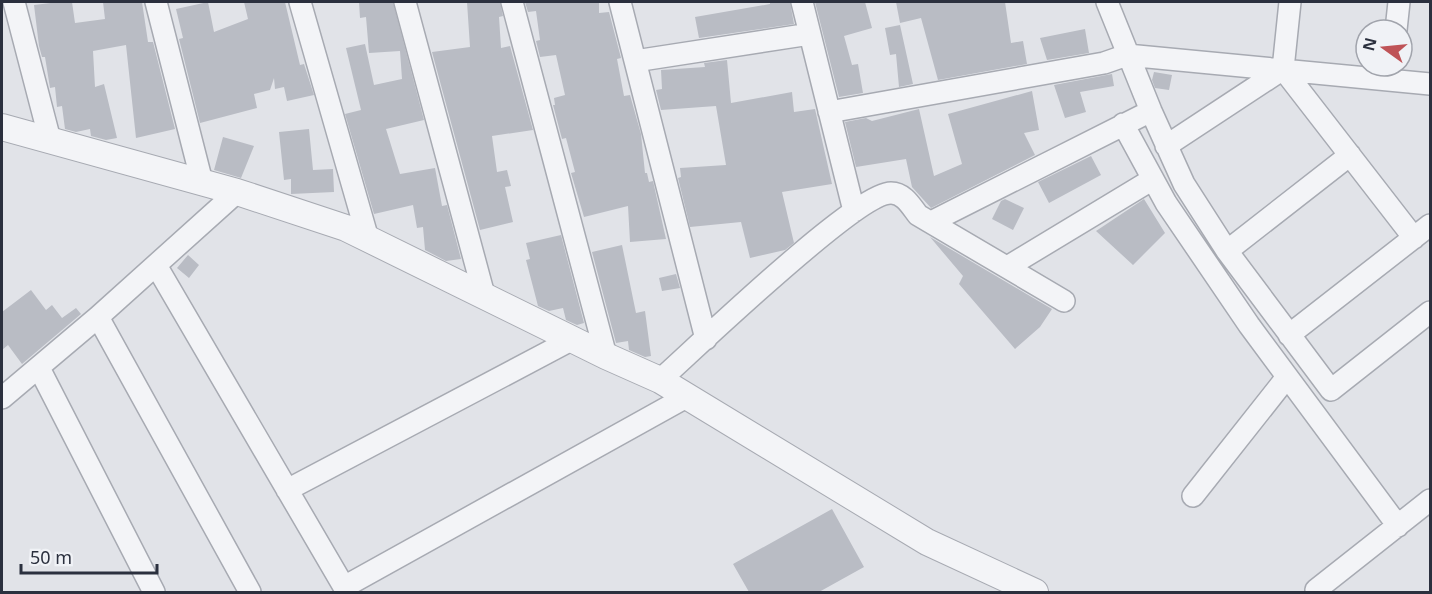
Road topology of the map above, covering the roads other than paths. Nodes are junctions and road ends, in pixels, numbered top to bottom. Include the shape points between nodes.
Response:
1 (14, 2) edge
2 (156, 2) edge
3 (300, 2) edge
4 (405, 2) edge
5 (512, 2) edge
6 (620, 2) edge
7 (802, 2) edge
8 (1107, 2) edge
9 (1290, 2) edge
10 (1399, 2) edge
11 (1397, 18) edge
12 (810, 33) junction
13 (1127, 55) junction
14 (636, 61) junction
15 (1283, 69) junction
16 (1354, 72) edge
17 (1410, 78) edge
18 (1431, 84) edge
19 (1151, 111) junction
20 (829, 112) junction
21 (1123, 124) junction
22 (2, 127) edge
23 (50, 140) junction
24 (1166, 146) junction
25 (1350, 155) junction
26 (1153, 179) junction
27 (202, 182) junction
28 (237, 192) junction
29 (854, 211) junction
30 (933, 221) junction
31 (1422, 232) edge
32 (368, 239) junction
33 (1227, 251) junction
34 (1009, 266) junction
35 (160, 272) dead end
36 (484, 295) junction
37 (1064, 301) dead end
38 (1431, 312) edge
39 (99, 317) junction
40 (1289, 335) junction
41 (573, 339) junction
42 (706, 339) junction
43 (606, 356) junction
44 (39, 368) junction
45 (1287, 377) junction
46 (660, 380) junction
47 (688, 396) junction
48 (2, 398) edge
49 (288, 490) junction
50 (1193, 496) dead end
51 (1431, 500) edge
52 (1398, 526) junction
53 (244, 590) edge
54 (340, 590) edge
55 (1316, 590) dead end
56 (154, 592) edge
57 (1035, 592) edge

1 - 23 street
2 - 27 street
3 - 32 street
4 - 36 street
5 - 43 street
6 - 14 street
7 - 12 street
8 - 13 street
9 - 15 street
10 - 11 street
12 - 14 street
12 - 20 street
13 - 15 street
13 - 19 street
13 - 20 street via 1104,63
14 - 42 street
15 - 16 street
15 - 24 street
15 - 25 street
17 - 18 street
19 - 21 street
19 - 24 street
20 - 29 street
21 - 26 street
21 - 30 street
22 - 23 street
23 - 27 street
24 - 33 street via 1184,184
25 - 31 street
25 - 33 street
26 - 34 street
26 - 45 street
27 - 28 street
28 - 32 street
28 - 39 street
29 - 30 street via 878,196 899,194 918,215
29 - 42 street
30 - 34 street
31 - 40 street
32 - 36 street
33 - 40 street
34 - 37 street
35 - 49 street
36 - 41 street
38 - 40 street via 1331,390
39 - 44 street
39 - 53 street
41 - 43 street
41 - 49 street
42 - 46 street
43 - 46 street
44 - 48 street
44 - 56 street
45 - 50 street
45 - 52 street
46 - 47 street
47 - 54 street
47 - 57 street via 927,542
49 - 54 street
51 - 52 street
52 - 55 street

